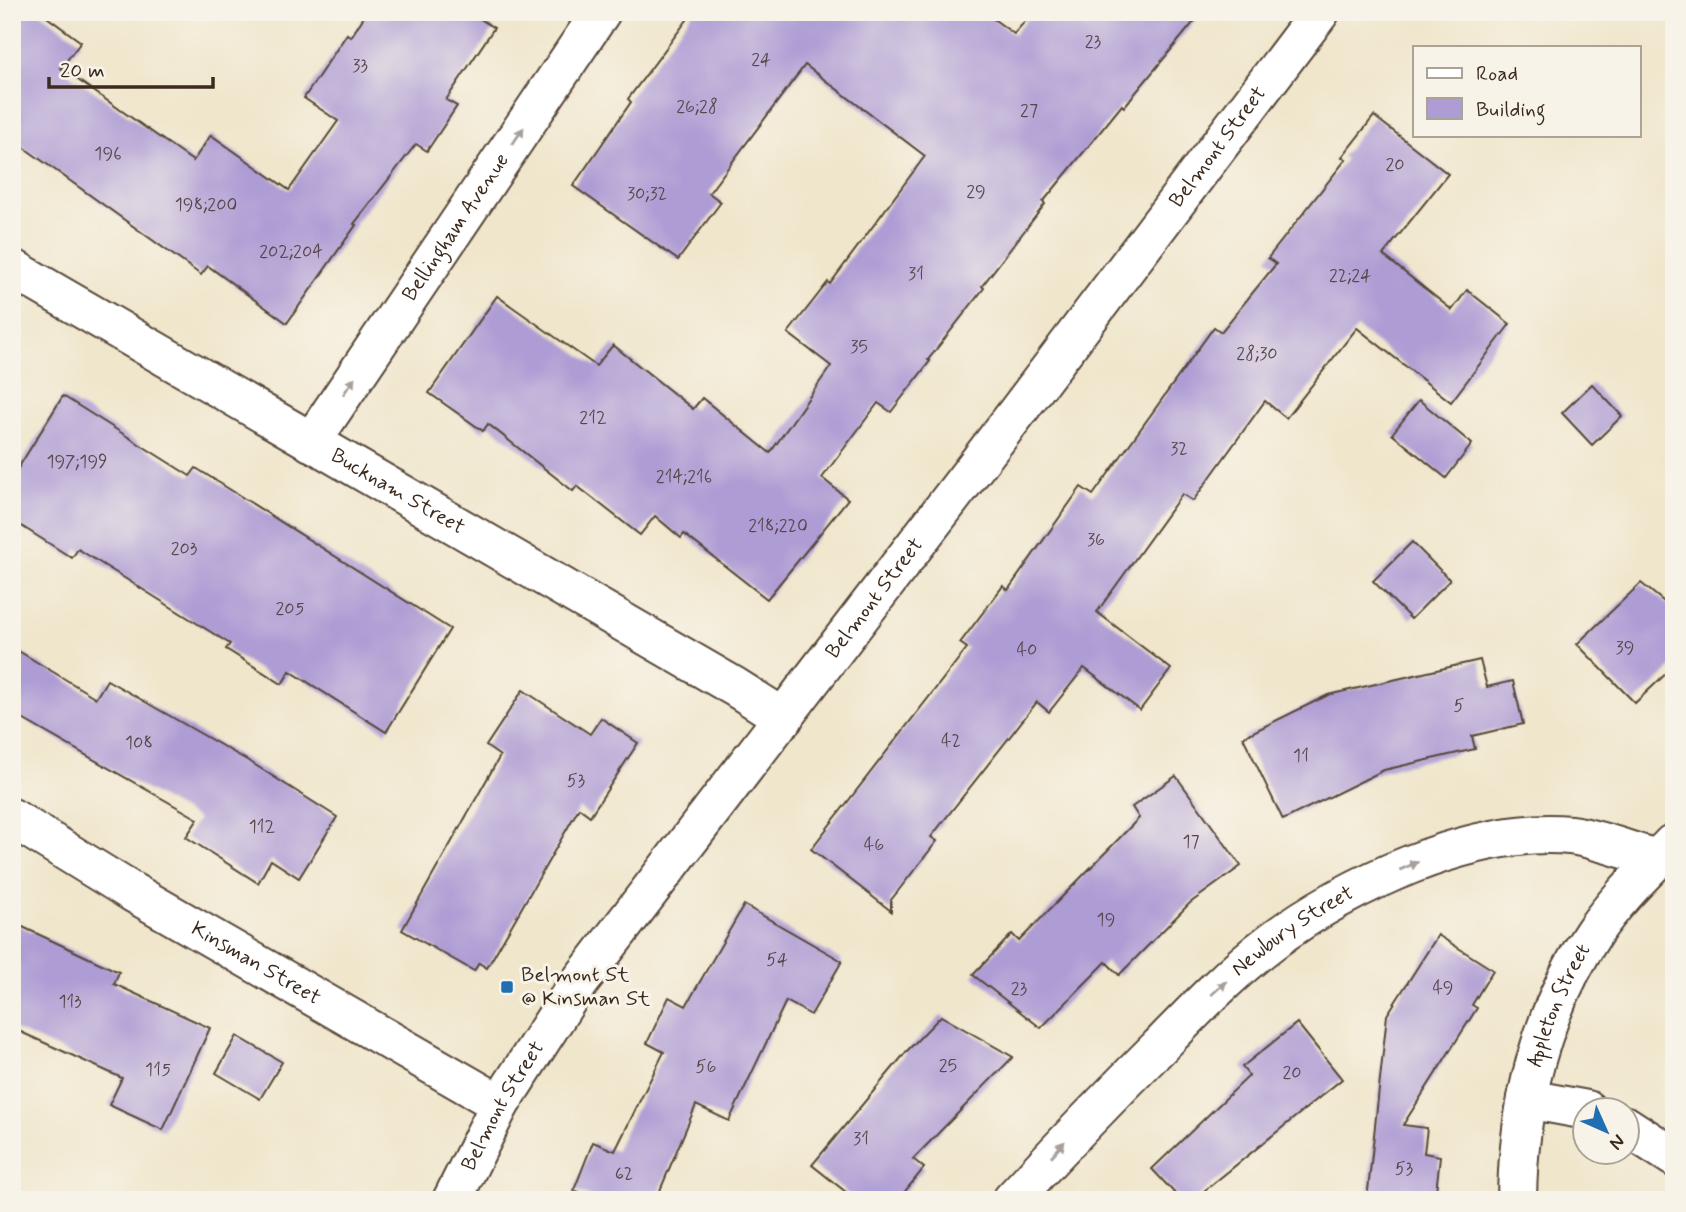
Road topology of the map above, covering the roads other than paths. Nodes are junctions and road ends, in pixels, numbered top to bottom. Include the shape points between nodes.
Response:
1 (601, 12) edge
2 (1320, 12) edge
3 (12, 268) edge
4 (311, 442) junction
5 (784, 718) junction
6 (12, 818) edge
7 (1665, 851) edge
8 (1527, 1099) junction
9 (500, 1104) junction
10 (1570, 1108) edge
11 (1640, 1135) edge
12 (1674, 1157) edge
13 (452, 1200) edge
14 (1012, 1200) edge
15 (1517, 1200) edge

4 -> 1 street, Bellingham Avenue
2 - 5 street, Belmont Street
3 - 4 street, Bucknam Street
4 - 5 street, Bucknam Street
5 - 9 street, Belmont Street via 573,991
6 - 9 street, Kinsman Street
7 - 8 street, Appleton Street via 1607,915 1578,957 1547,1024
14 -> 7 street, Newbury Street via 1202,1003 1271,942 1348,894 1433,855 1526,835 1572,835
8 - 10 street
8 - 15 street, Appleton Street
9 - 13 street, Belmont Street
11 - 12 street

